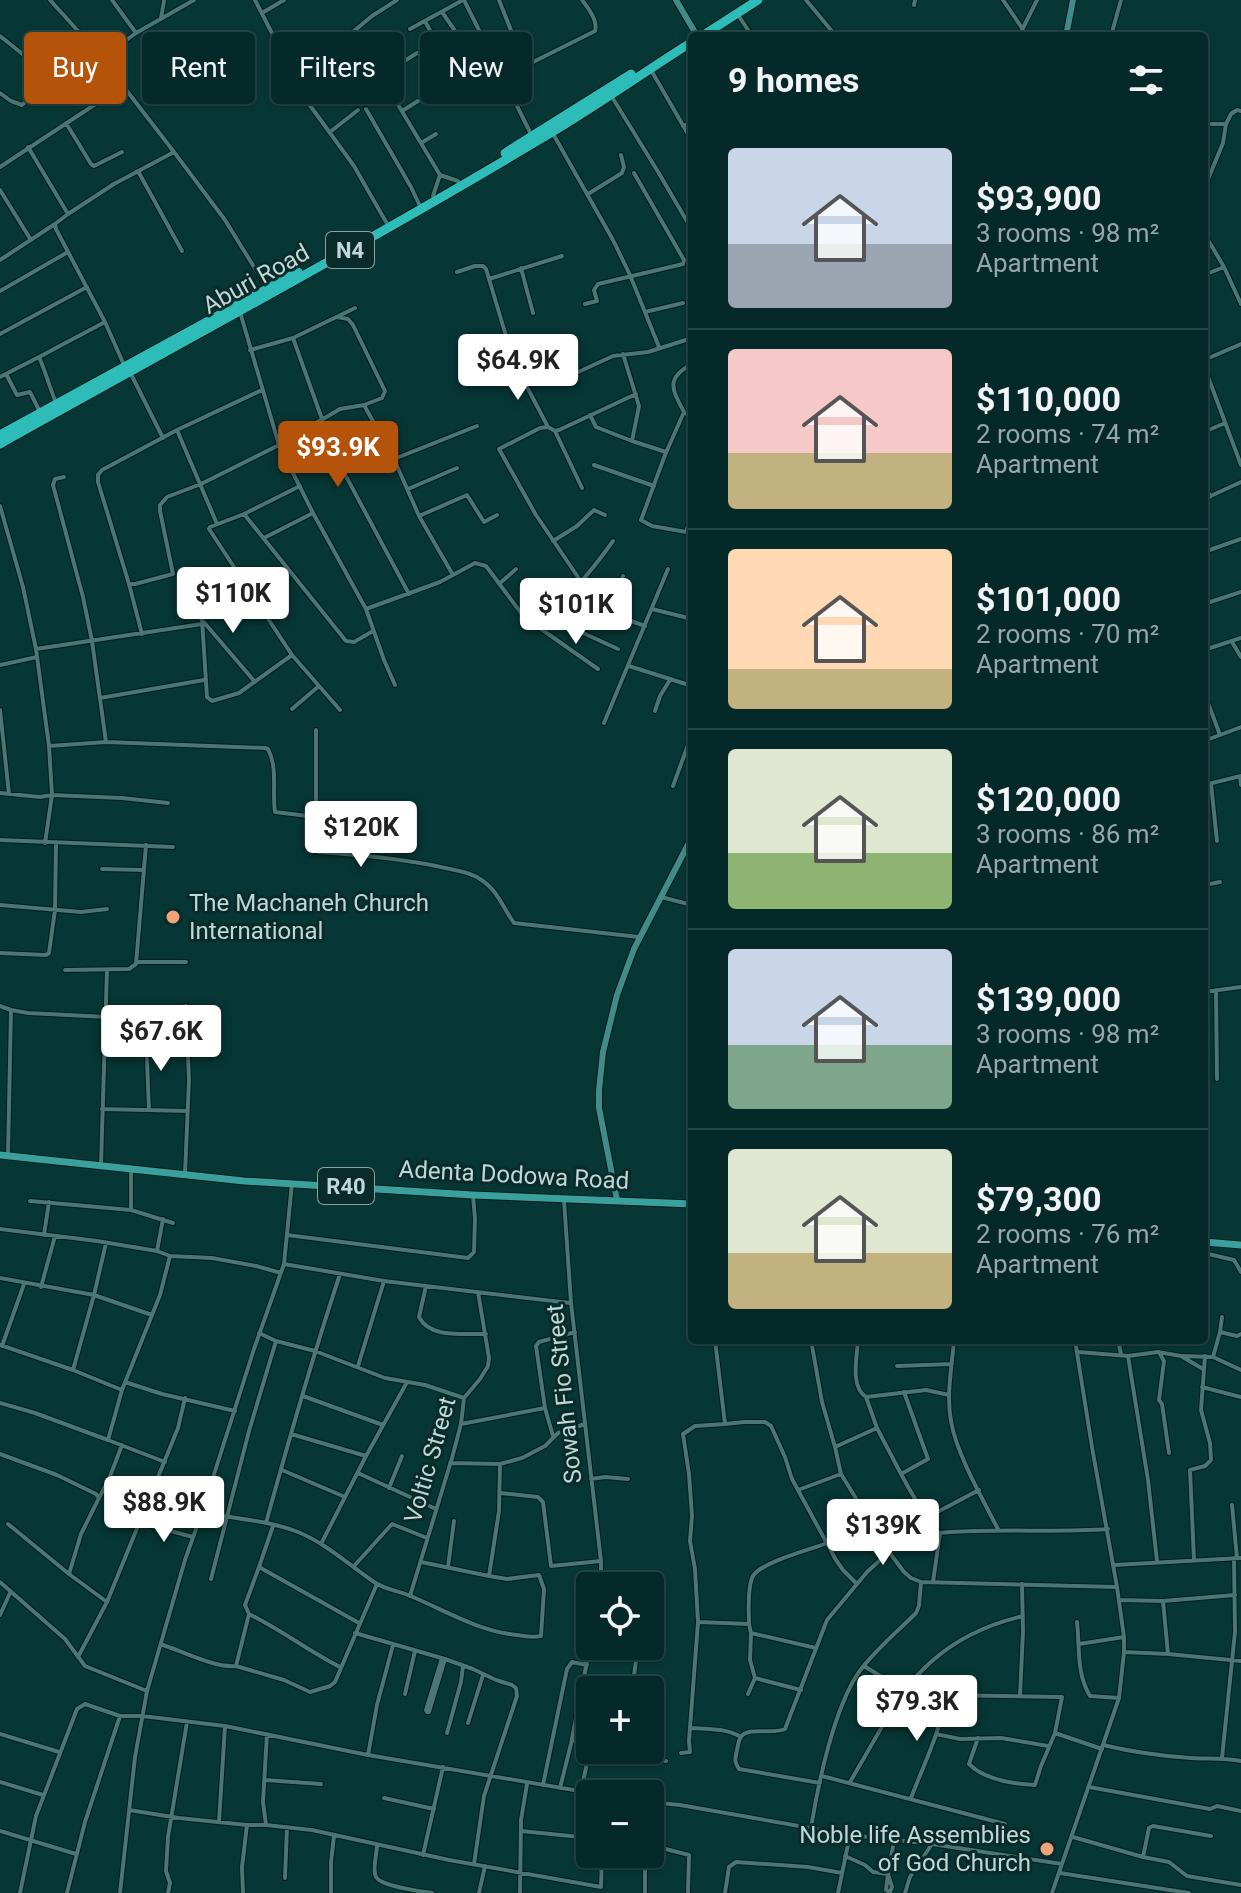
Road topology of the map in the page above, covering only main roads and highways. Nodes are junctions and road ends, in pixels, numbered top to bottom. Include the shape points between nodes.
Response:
1 (748, 0) edge
2 (758, 0) edge
3 (704, 32) edge
4 (705, 32) edge
5 (688, 43) edge
6 (688, 43) edge
7 (614, 91) junction
8 (269, 292) junction
9 (127, 370) junction
10 (0, 435) edge
11 (0, 444) edge
12 (4, 1156) edge
13 (688, 1204) edge
14 (1208, 1242) edge
15 (1241, 1245) edge

1 - 3 highway, Aburi Road / N4
2 - 4 highway, Aburi Road / N4
5 - 7 highway, Aburi Road / N4
6 - 7 highway, Aburi Road / N4
7 - 8 highway, Aburi Road / N4
7 - 8 highway, Aburi Road / N4 via 552,132
8 - 9 highway, Aburi Road / N4
8 - 9 highway, Aburi Road / N4
9 - 10 highway, Aburi Road / N4
9 - 11 highway, Aburi Road / N4
12 - 13 main road, Adenta Dodowa Road / R40 via 244,1181
14 - 15 main road

